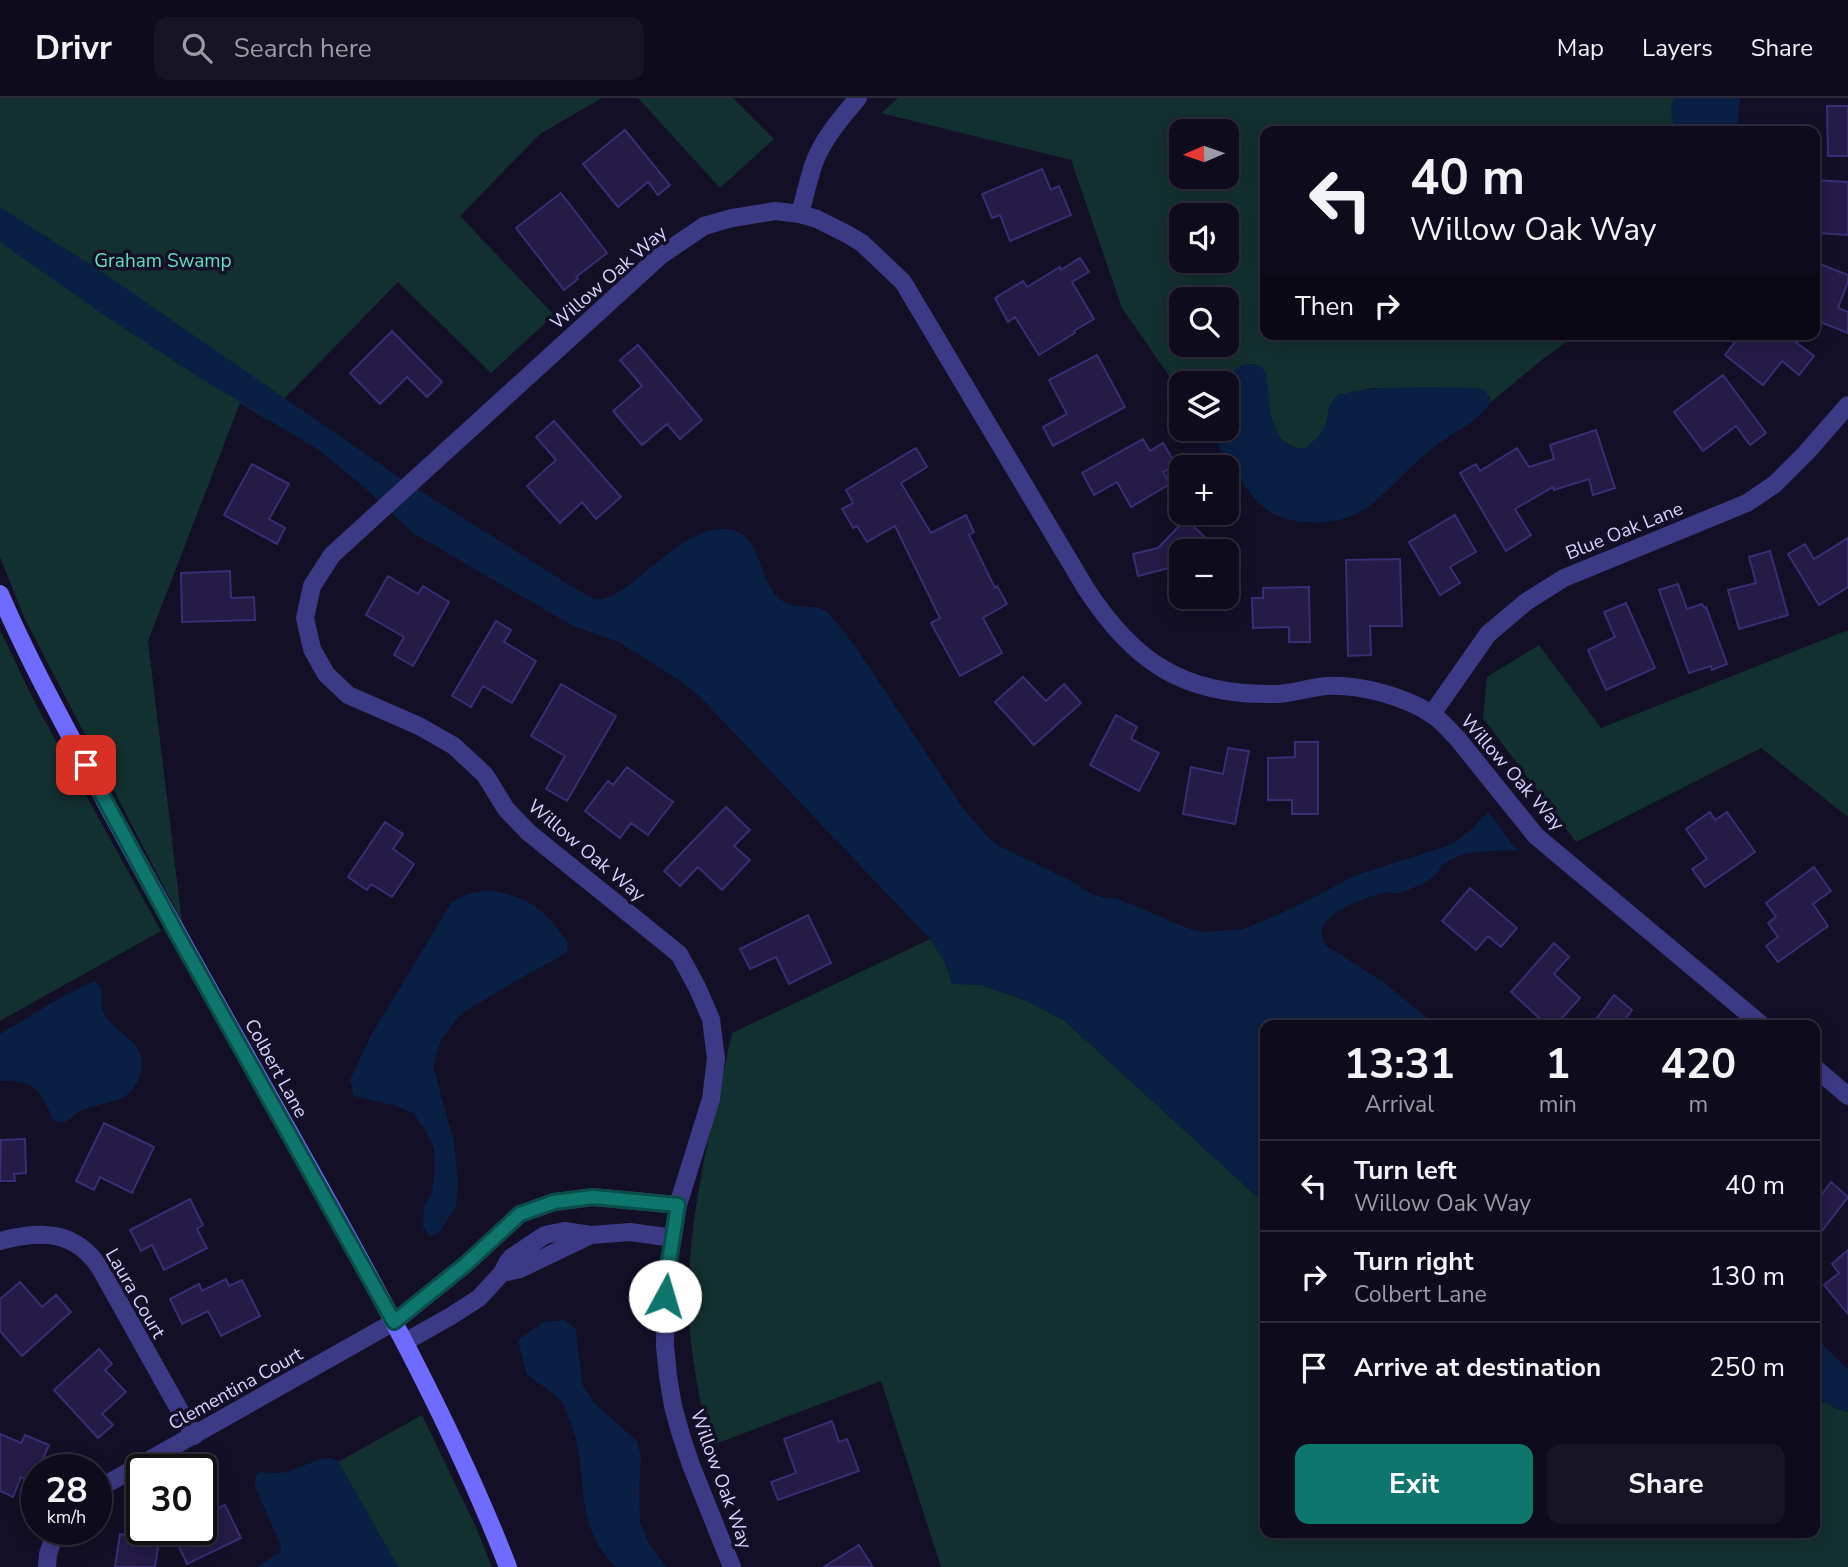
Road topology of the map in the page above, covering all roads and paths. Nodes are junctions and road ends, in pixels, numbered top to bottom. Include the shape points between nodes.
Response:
1 (858, 98) edge
2 (800, 214) junction
3 (1848, 405) edge
4 (0, 594) edge
5 (1432, 714) junction
6 (1756, 1020) edge
7 (1820, 1072) edge
8 (1848, 1096) edge
9 (678, 1205) junction
10 (673, 1237) junction
11 (0, 1241) edge
12 (394, 1322) junction
13 (405, 1342) junction
14 (194, 1436) junction
15 (112, 1481) edge
16 (51, 1545) edge
17 (47, 1567) edge
18 (508, 1567) edge
19 (732, 1567) edge

1 - 2 street via 813,164
2 - 5 street, Willow Oak Way via 862,243 903,282 1097,606 1145,658 1187,681 1221,689 1271,695 1339,686 1383,693
2 - 9 street, Willow Oak Way via 775,211 704,226 660,256 332,555 312,586 305,618 312,649 326,674 348,695 454,746 485,775 506,809 528,832 679,954 711,1019 716,1058 710,1099
3 - 5 street, Blue Oak Lane via 1775,484 1748,503 1564,578 1526,602 1488,634
4 - 12 street, Colbert Lane via 39,678 169,920
5 - 6 street, Willow Oak Way via 1536,835
7 - 8 street
9 - 10 street, Willow Oak Way
9 - 12 street via 593,1197 554,1202 520,1214
10 - 13 street via 630,1232 592,1235 502,1273 479,1298
10 - 19 street, Willow Oak Way via 664,1312 671,1396 691,1465
11 - 14 street, Laura Court via 50,1235 70,1240 88,1252
12 - 13 street, Colbert Lane
12 - 14 street, Clementina Court
13 - 18 street, Colbert Lane via 473,1482
14 - 15 street, Clementina Court
16 - 17 street

